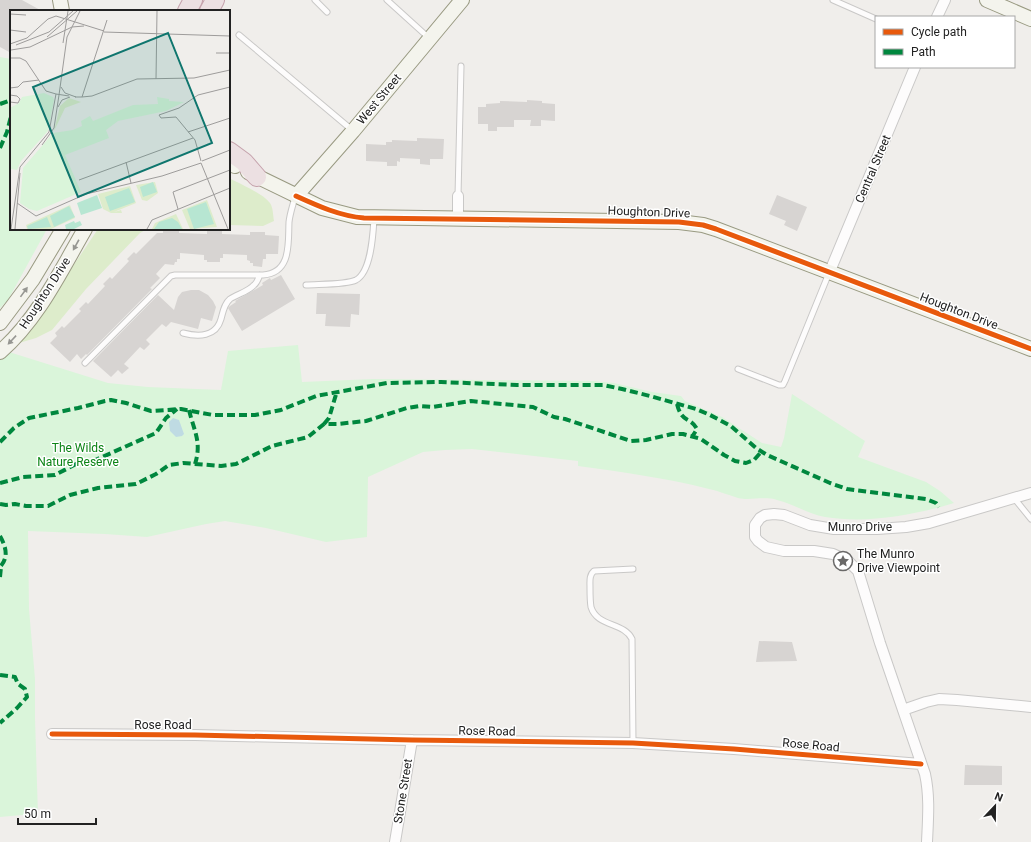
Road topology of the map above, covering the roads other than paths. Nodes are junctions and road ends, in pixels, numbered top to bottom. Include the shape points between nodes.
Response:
1 (60, 0) edge
2 (193, 0) edge
3 (215, 0) edge
4 (315, 0) edge
5 (387, 0) edge
6 (462, 0) edge
7 (833, 0) edge
8 (945, 0) edge
9 (987, 0) edge
10 (62, 10) edge
11 (188, 10) edge
12 (210, 10) edge
13 (327, 12) dead end
14 (937, 16) edge
15 (875, 19) edge
16 (1031, 19) edge
17 (239, 35) dead end
18 (429, 38) junction
19 (461, 66) dead end
20 (915, 68) edge
21 (353, 131) junction
22 (231, 161) edge
23 (257, 177) joint
24 (296, 196) junction
25 (458, 196) joint
26 (374, 218) junction
27 (458, 218) junction
28 (62, 230) edge
29 (84, 230) edge
30 (830, 271) junction
31 (260, 275) junction
32 (306, 285) dead end
33 (0, 323) edge
34 (183, 333) dead end
35 (1031, 349) edge
36 (0, 352) edge
37 (85, 363) dead end
38 (738, 369) dead end
39 (1031, 493) edge
40 (1014, 498) junction
41 (1031, 519) edge
42 (633, 569) dead end
43 (1031, 707) edge
44 (903, 710) junction
45 (52, 734) dead end
46 (412, 740) junction
47 (632, 743) junction
48 (921, 764) junction
49 (395, 842) edge
50 (927, 842) edge

1 - 10 street
2 - 11 highway
3 - 12 highway
4 - 13 lane
5 - 18 lane
6 - 18 street, West Street
7 - 15 lane
8 - 14 street
9 - 16 street
17 - 21 lane
18 - 21 street, West Street
19 - 25 lane
20 - 30 street, Central Street
21 - 24 street, West Street
22 - 23 highway via 244,162
23 - 24 street, Houghton Drive
24 - 26 street, Houghton Drive via 342,214
24 - 31 lane via 291,209 288,251 283,265 274,272
25 - 27 street
26 - 27 street, Houghton Drive
26 - 32 lane via 372,244 363,274 356,280
27 - 30 street, Houghton Drive via 696,223
33 -> 28 street, Houghton Drive via 33,279
29 -> 36 street, Houghton Drive via 41,303 24,327
30 - 35 street, Houghton Drive
30 - 38 lane via 783,385
31 - 34 lane via 252,287 228,302 221,321 212,332 203,336
31 - 37 lane via 172,276
39 - 40 street, Munro Drive
40 - 41 lane
40 - 44 street, Munro Drive via 929,523 892,528 834,529 774,514 765,515 755,525 755,537 766,547 784,551 832,554 847,560 855,567
42 - 47 lane via 594,571 590,577 593,612 605,622 626,630 632,639
43 - 44 street via 939,699
44 - 48 street, Munro Drive
45 - 46 street, Rose Road
46 - 47 street, Rose Road
46 - 49 street, Stone Street
47 - 48 street, Rose Road
48 - 50 street, Munro Drive via 928,795

